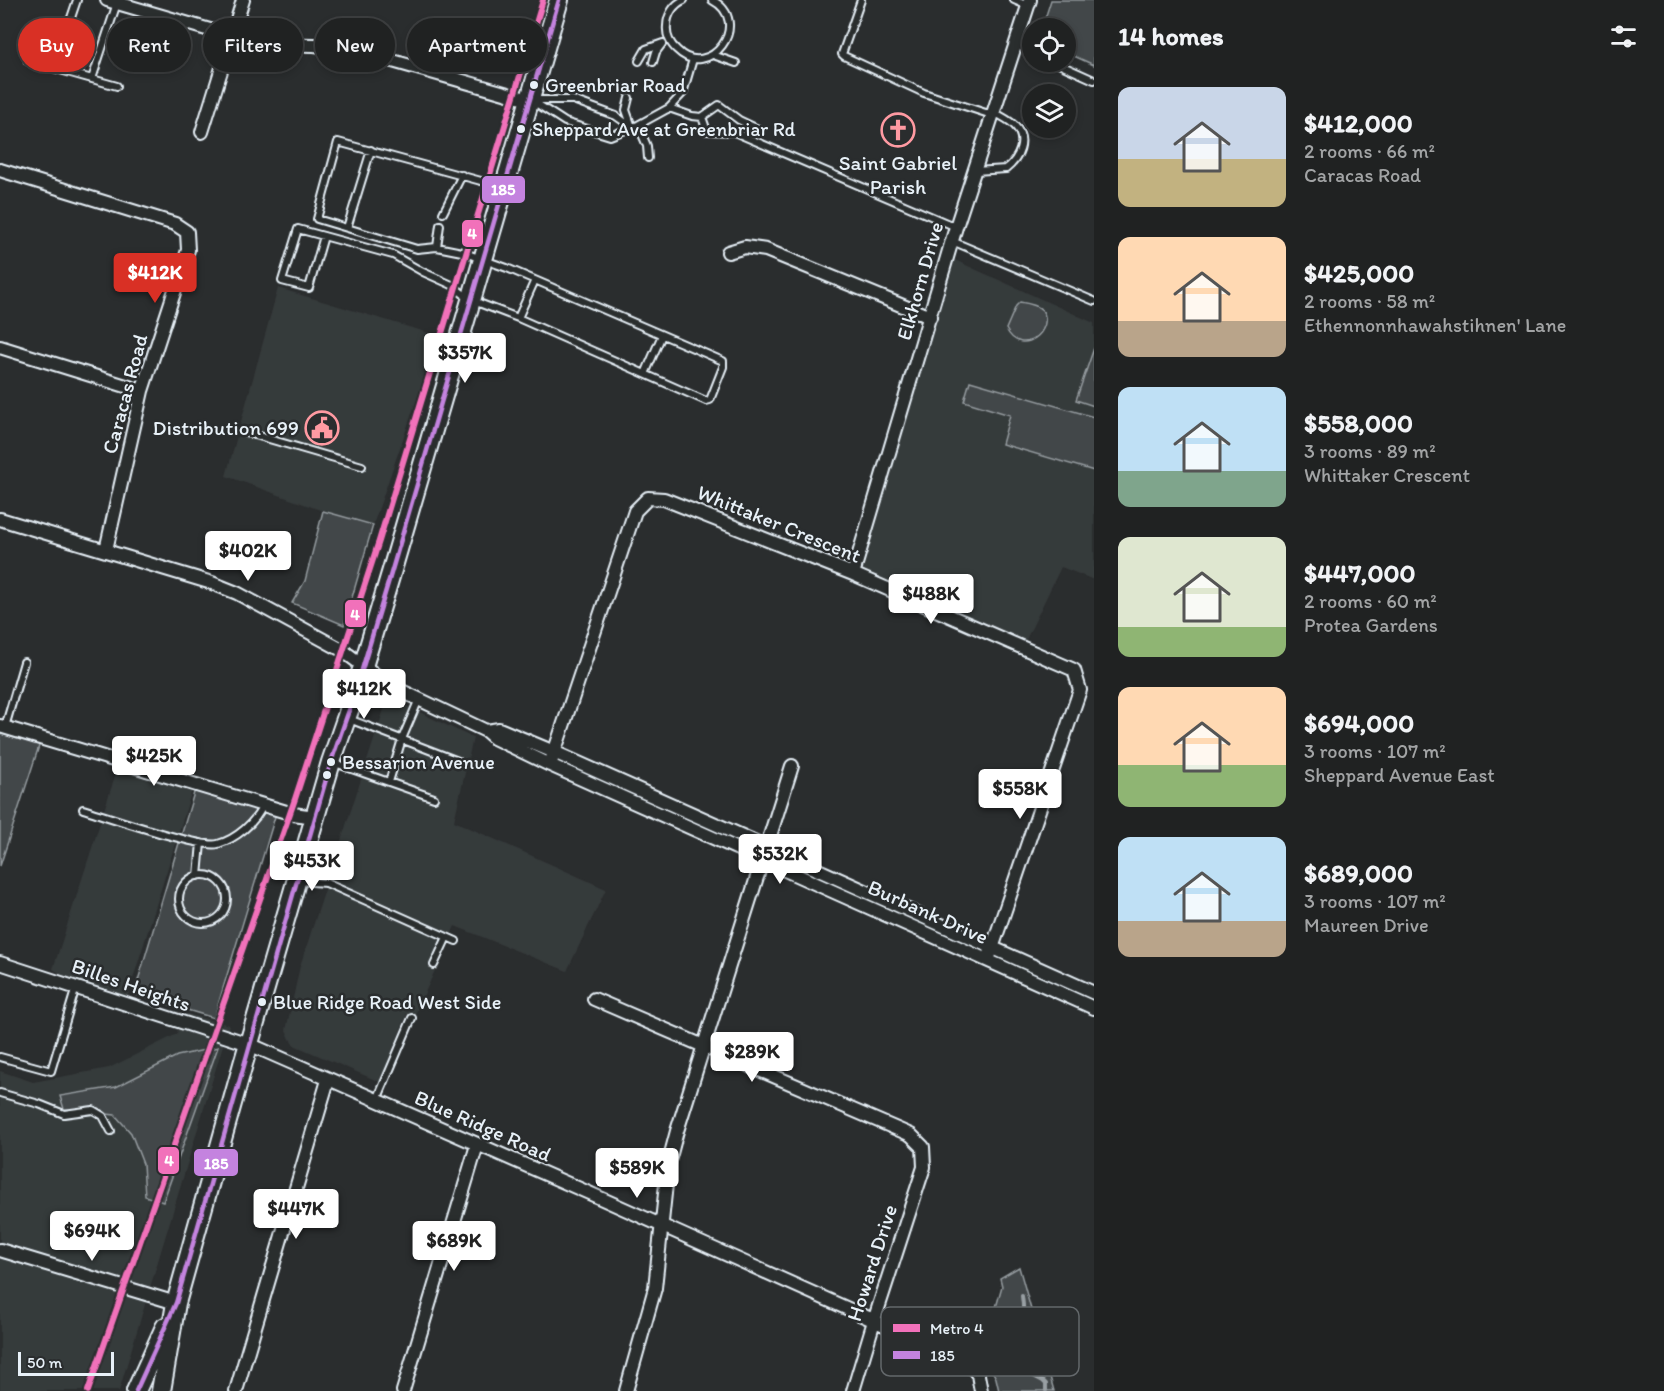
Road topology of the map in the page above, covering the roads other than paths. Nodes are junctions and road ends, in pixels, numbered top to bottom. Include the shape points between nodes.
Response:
1 (77, 0) edge
2 (243, 0) edge
3 (559, 0) edge
4 (684, 0) edge
5 (712, 0) edge
6 (861, 0) edge
7 (1014, 0) edge
8 (112, 2) edge
9 (1029, 3) edge
10 (71, 18) edge
11 (238, 18) edge
12 (203, 29) edge
13 (668, 37) junction
14 (663, 43) junction
15 (303, 45) edge
16 (1016, 45) junction
17 (1022, 48) edge
18 (712, 55) junction
19 (693, 58) junction
20 (639, 61) dead end
21 (653, 62) dead end
22 (735, 63) dead end
23 (68, 72) edge
24 (221, 72) edge
25 (1076, 72) edge
26 (92, 79) junction
27 (1094, 80) edge
28 (117, 86) dead end
29 (629, 98) dead end
30 (529, 100) junction
31 (669, 108) junction
32 (993, 113) junction
33 (702, 117) junction
34 (635, 127) junction
35 (758, 129) dead end
36 (202, 132) dead end
37 (370, 150) junction
38 (648, 158) dead end
39 (0, 170) edge
40 (974, 171) junction
41 (462, 175) junction
42 (504, 188) junction
43 (444, 213) dead end
44 (440, 225) dead end
45 (956, 227) junction
46 (347, 228) junction
47 (324, 236) junction
48 (952, 241) junction
49 (437, 247) junction
50 (728, 252) dead end
51 (483, 260) junction
52 (535, 280) junction
53 (471, 300) junction
54 (1094, 302) edge
55 (930, 317) junction
56 (518, 318) junction
57 (662, 335) junction
58 (0, 347) edge
59 (645, 374) junction
60 (142, 391) junction
61 (244, 432) dead end
62 (362, 466) dead end
63 (0, 519) edge
64 (106, 550) junction
65 (853, 574) junction
66 (24, 662) dead end
67 (363, 667) junction
68 (419, 699) junction
69 (346, 718) junction
70 (3, 726) edge
71 (486, 731) junction
72 (402, 739) junction
73 (554, 752) junction
74 (458, 761) dead end
75 (331, 762) junction
76 (550, 765) junction
77 (792, 766) dead end
78 (389, 782) junction
79 (434, 798) dead end
80 (263, 805) junction
81 (83, 809) dead end
82 (315, 817) junction
83 (201, 843) junction
84 (767, 847) junction
85 (763, 861) junction
86 (198, 876) junction
87 (297, 881) junction
88 (447, 937) junction
89 (456, 941) dead end
90 (993, 948) junction
91 (988, 960) junction
92 (0, 963) edge
93 (434, 965) dead end
94 (76, 987) junction
95 (1094, 993) edge
96 (594, 999) dead end
97 (1094, 1008) edge
98 (412, 1018) dead end
99 (249, 1044) junction
100 (704, 1045) junction
101 (0, 1057) edge
102 (328, 1080) junction
103 (0, 1093) edge
104 (377, 1101) junction
105 (111, 1131) dead end
106 (477, 1145) junction
107 (661, 1227) junction
108 (0, 1250) edge
109 (176, 1303) junction
110 (874, 1321) junction
111 (881, 1324) edge
112 (978, 1376) edge
113 (136, 1391) edge
114 (161, 1391) edge
115 (236, 1391) edge
116 (403, 1391) edge
117 (626, 1391) edge
118 (853, 1391) edge
119 (981, 1391) edge

1 - 10 lane
2 - 11 street
3 - 30 main road
4 - 13 lane via 669,16
5 - 18 lane via 723,9 729,32 724,45
6 - 32 lane via 844,56 924,93
7 - 9 lane
8 - 12 street
8 - 26 lane
9 - 16 street, Elkhorn Drive
13 - 14 lane
13 - 19 lane via 680,54
14 - 20 lane via 646,49
14 - 21 lane
15 - 30 street via 354,50
16 - 17 lane
16 - 32 street, Elkhorn Drive
18 - 19 lane
18 - 22 lane
19 - 31 lane via 683,93
23 - 26 lane
24 - 36 street
25 - 27 lane
26 - 28 lane
29 - 34 lane via 626,111
30 - 34 lane via 573,100
30 - 34 lane via 565,122 610,136
30 - 42 main road
31 - 33 lane
31 - 34 lane
32 - 40 street, Elkhorn Drive
32 - 40 lane via 1015,126 1022,143 1018,157 1006,169
33 - 35 lane via 719,105
33 - 45 lane via 707,131 734,132
34 - 38 lane via 647,146
37 - 41 lane
37 - 46 lane
37 - 46 lane via 338,142 317,219
39 - 60 street, Caracas Road via 175,224 187,232 188,250
40 - 45 street, Elkhorn Drive
41 - 42 lane
41 - 43 lane
42 - 51 main road
44 - 49 lane
45 - 48 street, Elkhorn Drive
46 - 49 lane via 417,249
47 - 47 lane via 298,229 282,281 309,288
47 - 53 lane via 393,255 452,285
48 - 54 lane
48 - 55 street, Elkhorn Drive
49 - 51 lane
50 - 55 street via 745,247 766,250
51 - 52 lane
51 - 53 main road
52 - 56 lane
52 - 57 lane
53 - 56 lane
53 - 67 main road
55 - 65 street, Elkhorn Drive
56 - 59 lane
57 - 59 lane
57 - 59 lane via 723,361 710,400
58 - 60 street
60 - 64 street, Caracas Road
61 - 62 lane
63 - 64 street, Burbank Drive
64 - 67 street, Burbank Drive via 237,593 342,650
65 - 73 street, Whittaker Crescent via 664,499 648,498 635,511
65 - 90 street, Whittaker Crescent via 1074,670 1080,690
66 - 70 lane
67 - 68 street, Burbank Drive
67 - 69 main road
68 - 71 street, Burbank Drive
68 - 72 lane
69 - 72 lane
69 - 75 main road
70 - 80 street
71 - 73 street, Burbank Drive via 499,729
71 - 76 street, Burbank Drive
72 - 74 lane
72 - 78 lane
73 - 76 street, Whittaker Crescent
73 - 84 street, Burbank Drive
75 - 78 lane
75 - 82 main road
76 - 85 street, Burbank Drive
77 - 84 street
78 - 79 lane
80 - 82 street
80 - 83 lane via 257,817 234,835 219,844
81 - 83 lane
82 - 87 main road
83 - 86 lane
84 - 85 street
84 - 90 street, Burbank Drive
85 - 91 street, Burbank Drive
85 - 100 street
86 - 86 lane via 206,875 219,882 226,896 223,912 211,922 189,919 183,913 179,898 184,884
87 - 88 lane via 326,883
87 - 99 main road
88 - 89 lane
88 - 93 lane
90 - 91 street, Whittaker Crescent
90 - 95 street, Burbank Drive
91 - 97 street, Burbank Drive
92 - 94 street, Billes Heights
94 - 99 street, Billes Heights
94 - 101 lane via 51,1071
96 - 100 street
98 - 104 lane
99 - 102 street, Blue Ridge Road
99 - 109 main road
100 - 107 street via 668,1165
100 - 110 street, Howard Drive via 911,1135 923,1147 924,1167
102 - 104 street, Blue Ridge Road
102 - 115 street
103 - 105 lane via 64,1114 93,1110 103,1116
104 - 106 street, Blue Ridge Road
106 - 107 street, Blue Ridge Road
106 - 116 street
107 - 110 street, Blue Ridge Road
107 - 117 street via 655,1288
108 - 109 street
109 - 113 main road
109 - 114 main road
110 - 111 street, Blue Ridge Road
110 - 118 street, Howard Drive
112 - 119 street, Blue Ridge Road

